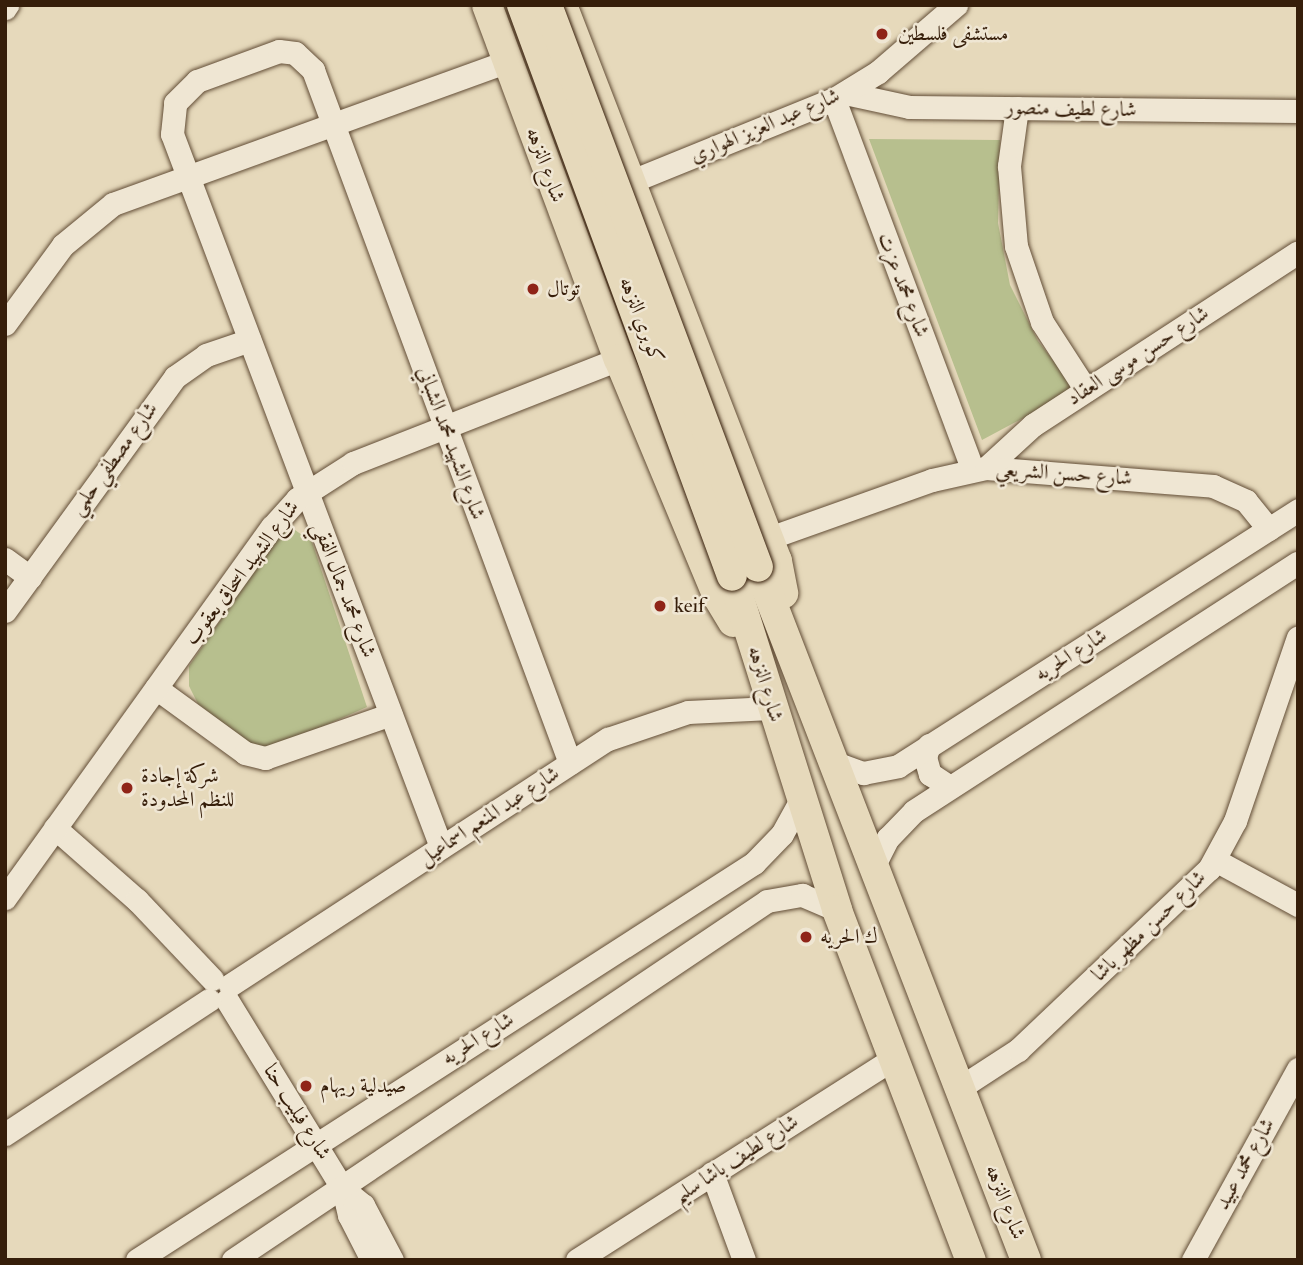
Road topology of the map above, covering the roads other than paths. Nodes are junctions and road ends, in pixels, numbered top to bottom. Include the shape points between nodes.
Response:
1 (487, 5) edge
2 (522, 5) edge
3 (547, 5) edge
4 (956, 5) edge
5 (566, 15) edge
6 (504, 54) junction
7 (839, 96) junction
8 (1017, 108) junction
9 (1298, 111) edge
10 (332, 123) junction
11 (188, 176) junction
12 (632, 181) junction
13 (1298, 252) edge
14 (5, 324) edge
15 (250, 340) junction
16 (619, 359) junction
17 (1086, 390) junction
18 (445, 427) junction
19 (979, 469) junction
20 (307, 491) junction
21 (1298, 510) edge
22 (1269, 529) junction
23 (769, 538) junction
24 (5, 559) edge
25 (1298, 563) edge
26 (30, 577) junction
27 (5, 611) edge
28 (780, 621) junction
29 (1298, 637) edge
30 (751, 638) junction
31 (156, 688) junction
32 (771, 708) junction
33 (391, 714) junction
34 (929, 745) junction
35 (570, 763) junction
36 (838, 764) junction
37 (950, 786) junction
38 (801, 800) junction
39 (55, 828) junction
40 (441, 847) junction
41 (1215, 860) junction
42 (875, 863) junction
43 (731, 879) junction
44 (5, 898) edge
45 (1298, 905) edge
46 (837, 910) junction
47 (750, 912) junction
48 (220, 991) junction
49 (894, 1058) junction
50 (1298, 1069) edge
51 (961, 1087) junction
52 (5, 1134) edge
53 (316, 1142) junction
54 (712, 1174) junction
55 (343, 1189) junction
56 (136, 1260) edge
57 (233, 1260) edge
58 (373, 1260) edge
59 (392, 1260) edge
60 (577, 1260) edge
61 (744, 1260) edge
62 (971, 1260) edge
63 (1026, 1260) edge
64 (1193, 1260) edge

1 - 6 main road, شارع النزهه
2 - 30 main road, كوبري النزهه, bridge via 672,404
3 - 28 main road, كوبري النزهه, bridge
4 - 7 street, شارع عبد العزيز الهواري via 878,72
5 - 6 main road via 529,14 512,24
5 - 12 main road, شارع النزهه
6 - 10 street
6 - 16 main road, شارع النزهه
7 - 8 street, شارع لطيف منصور via 898,106
7 - 12 street, شارع عبد العزيز الهواري
7 - 19 street, شارع محمد عزت
8 - 9 street, شارع لطيف منصور
8 - 17 street via 1009,166 1016,246 1042,322
10 - 11 street
10 - 11 street, شارع الشهيد محمد الشباني via 309,63 295,53 270,52 197,81 181,94 170,124
10 - 18 street, شارع الشهيد محمد الشباني
11 - 14 street via 128,197 86,222 62,245
11 - 15 street, شارع محمد جمال الفقي
12 - 23 main road, شارع النزهه
13 - 17 street, شارع حسن موسى العقاد
15 - 20 street, شارع محمد جمال الفقي
15 - 26 street, شارع مصطفي حلمي via 197,359 175,377
16 - 18 street, شارع الشهيد اسحاق يعقوب
16 - 30 main road, شارع النزهه via 718,597 729,617
17 - 19 street, شارع حسن موسى العقاد via 1023,432
18 - 20 street, شارع الشهيد اسحاق يعقوب via 341,469
18 - 35 street, شارع الشهيد محمد الشباني
19 - 22 street, شارع حسن الشريعي via 1213,486 1246,501
19 - 23 street, شارع حسن الشريعي via 932,480
20 - 31 street, شارع الشهيد اسحاق يعقوب via 272,527
20 - 33 street, شارع محمد جمال الفقي
21 - 22 street, شارع الحريه
22 - 34 street, شارع الحريه
23 - 28 main road, شارع النزهه via 782,581
24 - 26 street
25 - 37 street
26 - 27 street, شارع مصطفي حلمي
28 - 36 main road, شارع النزهه
29 - 41 street, شارع حسن مظهر باشا via 1235,821
30 - 32 main road, شارع النزهه
31 - 33 street via 245,753 265,758
31 - 39 street, شارع الشهيد اسحاق يعقوب
32 - 35 street, شارع عبد المنعم اسماعيل via 705,710 655,720 608,739
32 - 38 main road, شارع النزهه
33 - 40 street, شارع محمد جمال الفقي
34 - 36 street, شارع الحريه via 881,772 863,773
34 - 37 street via 925,757 930,774
35 - 40 street, شارع عبد المنعم اسماعيل
36 - 42 main road, شارع النزهه
37 - 42 street via 900,823
38 - 43 street, شارع الحريه via 772,847
38 - 46 main road, شارع النزهه
39 - 44 street, شارع الشهيد اسحاق يعقوب
39 - 48 street, شارع فيليب حنا via 137,900
40 - 48 street, شارع عبد المنعم اسماعيل
41 - 45 street
41 - 51 street, شارع حسن مظهر باشا via 1185,895 1018,1050
42 - 51 main road, شارع النزهه
43 - 47 street via 750,887 754,902
43 - 53 street, شارع الحريه
46 - 47 street via 795,894 773,898
46 - 49 main road, شارع النزهه
47 - 55 street
48 - 52 street, شارع عبد المنعم اسماعيل
48 - 53 street, شارع فيليب حنا
49 - 54 street, شارع لطيف باشا سليم
49 - 62 main road, شارع النزهه
50 - 64 street, شارع محمد عبيد
51 - 63 main road, شارع النزهه
53 - 55 street, شارع فيليب حنا
53 - 56 street, شارع الحريه
54 - 60 street, شارع لطيف باشا سليم
54 - 61 street
55 - 57 street
55 - 58 street, شارع فيليب حنا via 349,1215
55 - 59 street, شارع فيليب حنا via 363,1205

